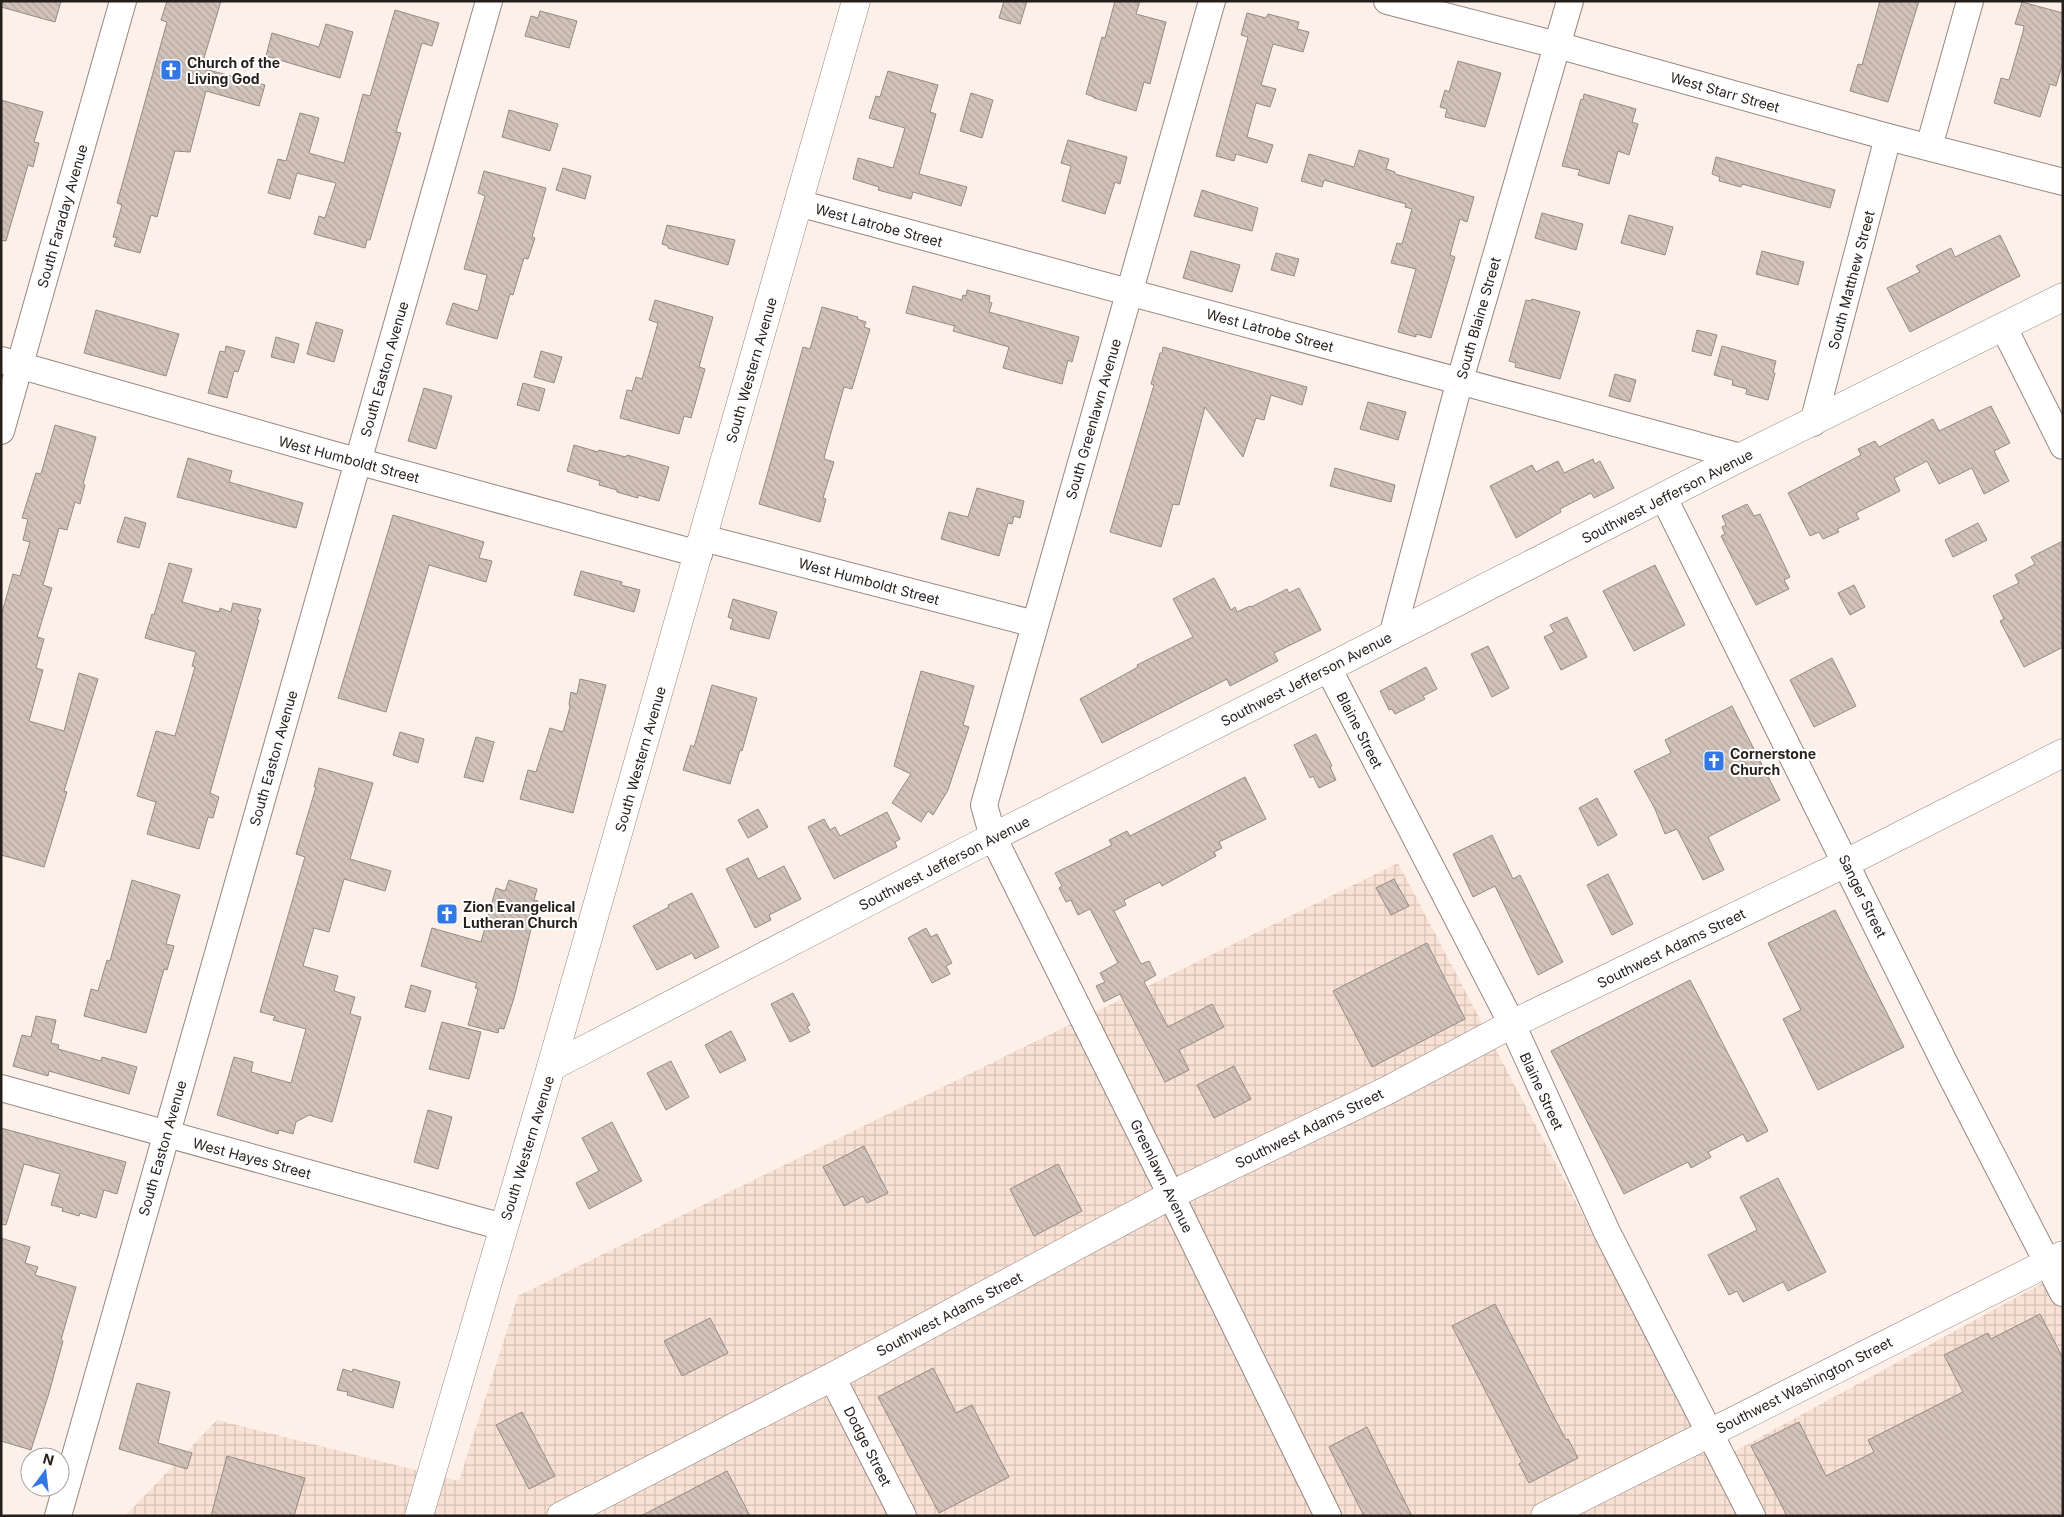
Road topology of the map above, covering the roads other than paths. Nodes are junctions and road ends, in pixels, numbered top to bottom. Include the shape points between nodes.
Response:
1 (123, 1) edge
2 (489, 1) edge
3 (856, 1) edge
4 (1212, 1) edge
5 (1387, 1) edge
6 (1570, 1) edge
7 (1970, 1) edge
8 (1558, 45) junction
9 (1888, 137) junction
10 (1929, 147) junction
11 (2063, 182) edge
12 (798, 203) junction
13 (1128, 292) junction
14 (2063, 298) edge
15 (2004, 328) junction
16 (11, 362) edge
17 (1460, 380) junction
18 (1814, 423) junction
19 (1, 431) edge
20 (2063, 446) edge
21 (1741, 457) junction
22 (358, 460) junction
23 (1664, 498) junction
24 (701, 546) junction
25 (1035, 624) junction
26 (1392, 636) junction
27 (1328, 668) junction
28 (2063, 753) edge
29 (992, 837) junction
30 (1846, 863) junction
31 (1512, 1024) junction
32 (551, 1067) junction
33 (1, 1088) edge
34 (166, 1134) junction
35 (1171, 1195) junction
36 (503, 1227) junction
37 (2055, 1259) edge
38 (2063, 1293) edge
39 (832, 1377) junction
40 (1711, 1432) junction
41 (58, 1516) edge
42 (418, 1516) edge
43 (560, 1516) edge
44 (903, 1516) edge
45 (1328, 1516) edge
46 (1545, 1516) edge
47 (1752, 1516) edge

1 - 16 street, South Faraday Avenue
2 - 22 street, South Easton Avenue
3 - 12 main road, South Western Avenue
4 - 13 street, South Greenlawn Avenue
5 - 8 street, West Starr Street
6 - 8 street, South Blaine Street
7 - 10 street
8 - 9 street, West Starr Street
8 - 17 street, South Blaine Street
9 - 10 street, West Starr Street
9 - 18 street, South Matthew Street
10 - 11 street, West Starr Street
12 - 13 street, West Latrobe Street
12 - 24 main road, South Western Avenue
13 - 17 street, West Latrobe Street
13 - 25 street, South Greenlawn Avenue
14 - 15 main road, Southwest Jefferson Avenue
15 - 18 main road, Southwest Jefferson Avenue
15 - 20 street
16 - 19 street, South Faraday Avenue
16 - 22 street, West Humboldt Street
17 - 21 street, West Latrobe Street
17 - 26 street, South Blaine Street
18 - 21 main road, Southwest Jefferson Avenue
21 - 23 main road, Southwest Jefferson Avenue
22 - 24 street, West Humboldt Street
22 - 34 street, South Easton Avenue
23 - 26 main road, Southwest Jefferson Avenue
23 - 30 street, Sanger Street
24 - 25 street, West Humboldt Street
24 - 32 main road, South Western Avenue
25 - 29 street, South Greenlawn Avenue via 984,805
26 - 27 main road, Southwest Jefferson Avenue
27 - 29 main road, Southwest Jefferson Avenue
27 - 31 street, Blaine Street
28 - 30 main road, Southwest Adams Street
29 - 32 main road, Southwest Jefferson Avenue
29 - 35 street, Greenlawn Avenue
30 - 31 main road, Southwest Adams Street
30 - 37 street, Sanger Street via 1946,1066
31 - 35 main road, Southwest Adams Street via 1388,1090
31 - 40 street, Blaine Street via 1607,1232
32 - 36 main road, South Western Avenue
33 - 34 street, West Hayes Street
34 - 36 street, West Hayes Street
34 - 41 street, South Easton Avenue
35 - 39 main road, Southwest Adams Street
35 - 45 street, Greenlawn Avenue
36 - 42 main road, South Western Avenue
37 - 38 street, Sanger Street
37 - 40 main road, Southwest Washington Street
39 - 43 main road, Southwest Adams Street
39 - 44 street, Dodge Street
40 - 46 main road, Southwest Washington Street
40 - 47 street, Blaine Street

